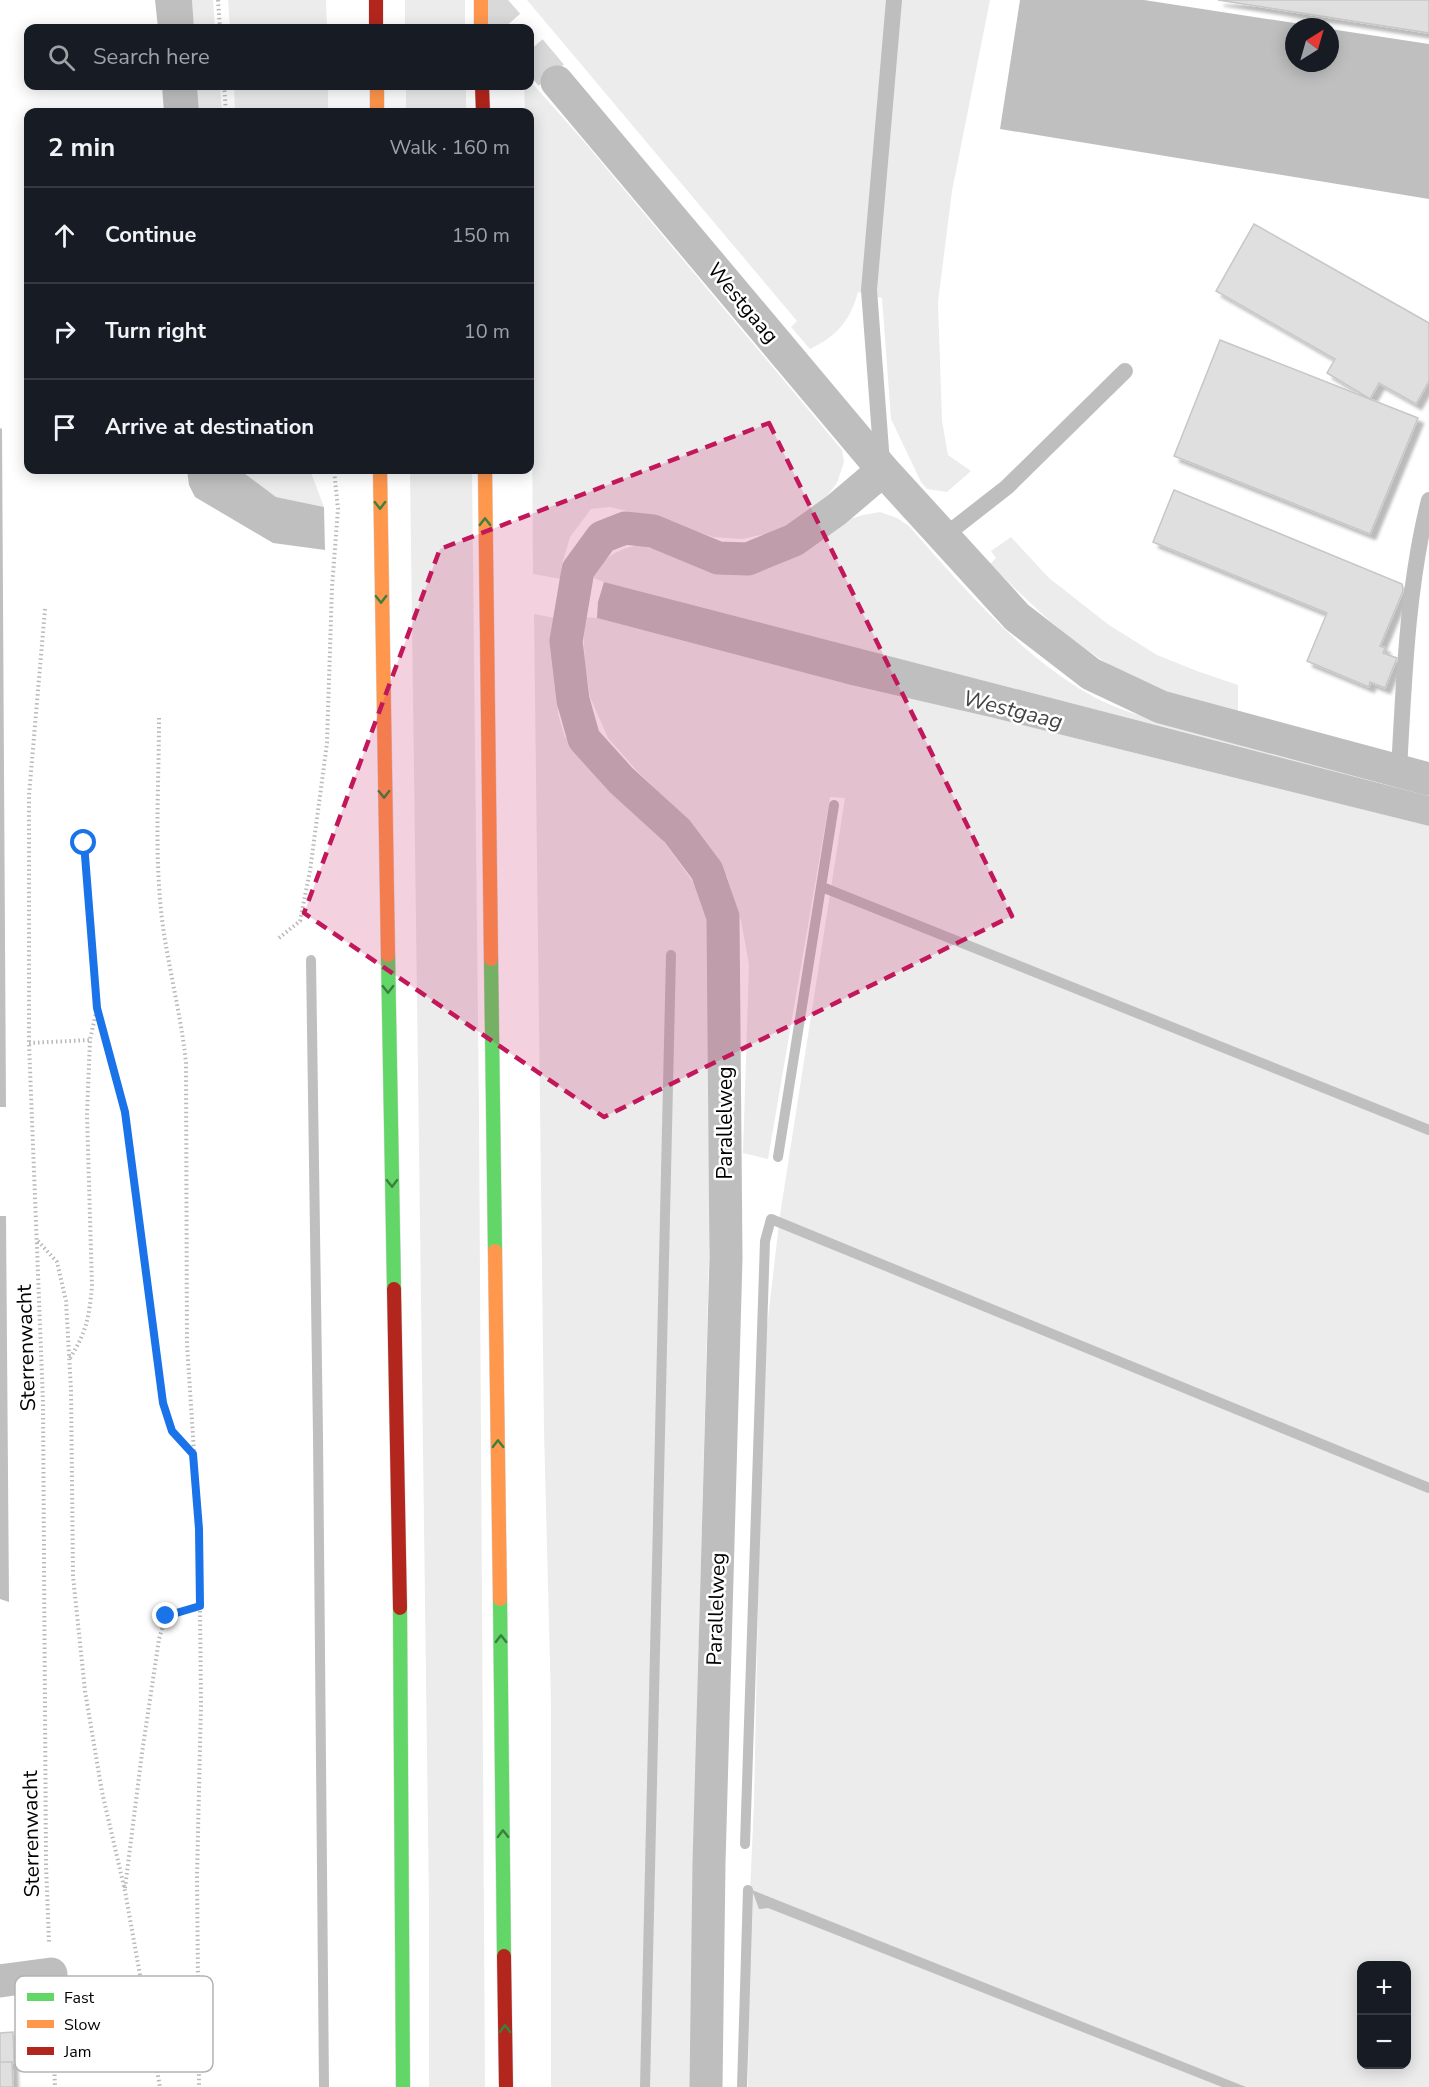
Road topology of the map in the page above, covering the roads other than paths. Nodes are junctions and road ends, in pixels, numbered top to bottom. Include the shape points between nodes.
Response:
1 (376, 0) edge
2 (481, 0) edge
3 (894, 0) edge
4 (376, 24) edge
5 (481, 24) edge
6 (557, 82) tunnel mouth
7 (377, 90) edge
8 (482, 90) edge
9 (377, 108) edge
10 (483, 108) edge
11 (1125, 371) dead end
12 (883, 470) junction
13 (380, 474) edge
14 (485, 474) edge
15 (1429, 500) edge
16 (943, 537) junction
17 (1414, 774) edge
18 (51, 1974) road end
19 (36, 1976) edge
20 (15, 1979) edge
21 (0, 1981) edge
22 (403, 2087) edge
23 (506, 2087) edge
24 (706, 2087) edge

1 - 4 highway
2 - 5 highway
3 - 12 lane via 869,290
6 - 12 street, Westgaag
7 - 9 highway
8 - 10 highway
11 - 16 lane via 1007,487
12 - 16 street, Westgaag
12 - 24 street, Parallelweg via 794,540 748,559 718,558 653,531 625,528 602,537 578,570 566,641 573,700 584,739 621,780 677,831 706,871 723,917 726,1258 708,1863
13 -> 22 highway via 400,1635
23 -> 14 highway
15 - 17 lane via 1406,647
16 - 17 street, Westgaag via 1017,617 1091,674 1161,707
18 - 19 street
20 - 21 street

